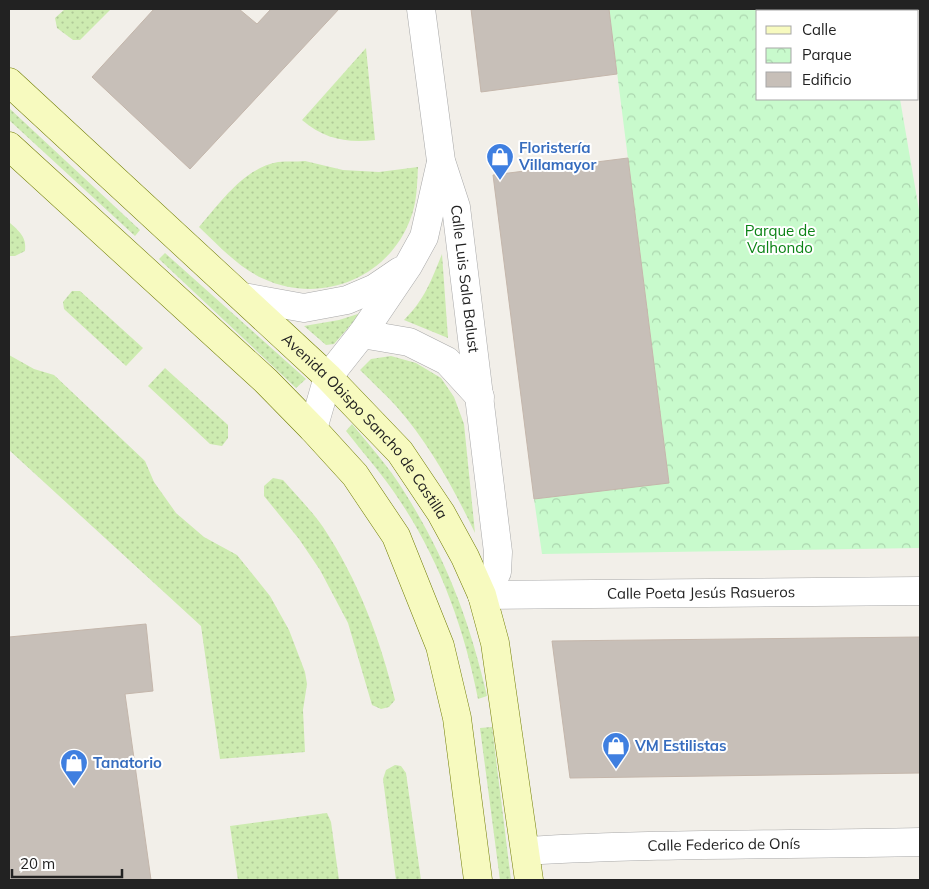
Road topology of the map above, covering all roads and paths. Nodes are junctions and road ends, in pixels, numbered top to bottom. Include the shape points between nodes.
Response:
1 (421, 9) edge
2 (9, 82) edge
3 (9, 146) edge
4 (441, 160) junction
5 (408, 266) junction
6 (243, 297) junction
7 (362, 334) junction
8 (328, 377) junction
9 (480, 397) junction
10 (313, 429) junction
11 (920, 591) edge
12 (482, 595) junction
13 (920, 842) edge
14 (526, 851) junction
15 (478, 880) edge
16 (529, 880) edge

1 - 4 street, Calle Luis Sala Balust
2 - 6 main road, Avenida Obispo Sancho de Castilla
3 - 10 main road via 266,381
4 - 5 street, Calle Luis Sala Balust via 424,237
4 - 9 street, Calle Luis Sala Balust via 456,207
5 - 6 street, Calle Luis Sala Balust via 375,288 347,300 304,308
5 - 7 street, Calle Luis Sala Balust
6 - 8 main road, Avenida Obispo Sancho de Castilla
7 - 8 street, Calle Luis Sala Balust
7 - 9 street, Calle Luis Sala Balust via 409,342 447,361
8 - 10 street, Calle Luis Sala Balust
8 - 12 main road, Avenida Obispo Sancho de Castilla via 400,452 441,513
9 - 12 street, Calle Luis Sala Balust via 498,552 497,572
10 - 15 main road via 355,475 396,536 434,629 457,718
11 - 12 street, Calle Poeta Jesús Rasueros
12 - 14 main road, Avenida Obispo Sancho de Castilla via 495,643
13 - 14 street, Calle Federico de Onís
14 - 16 main road, Avenida Obispo Sancho de Castilla

